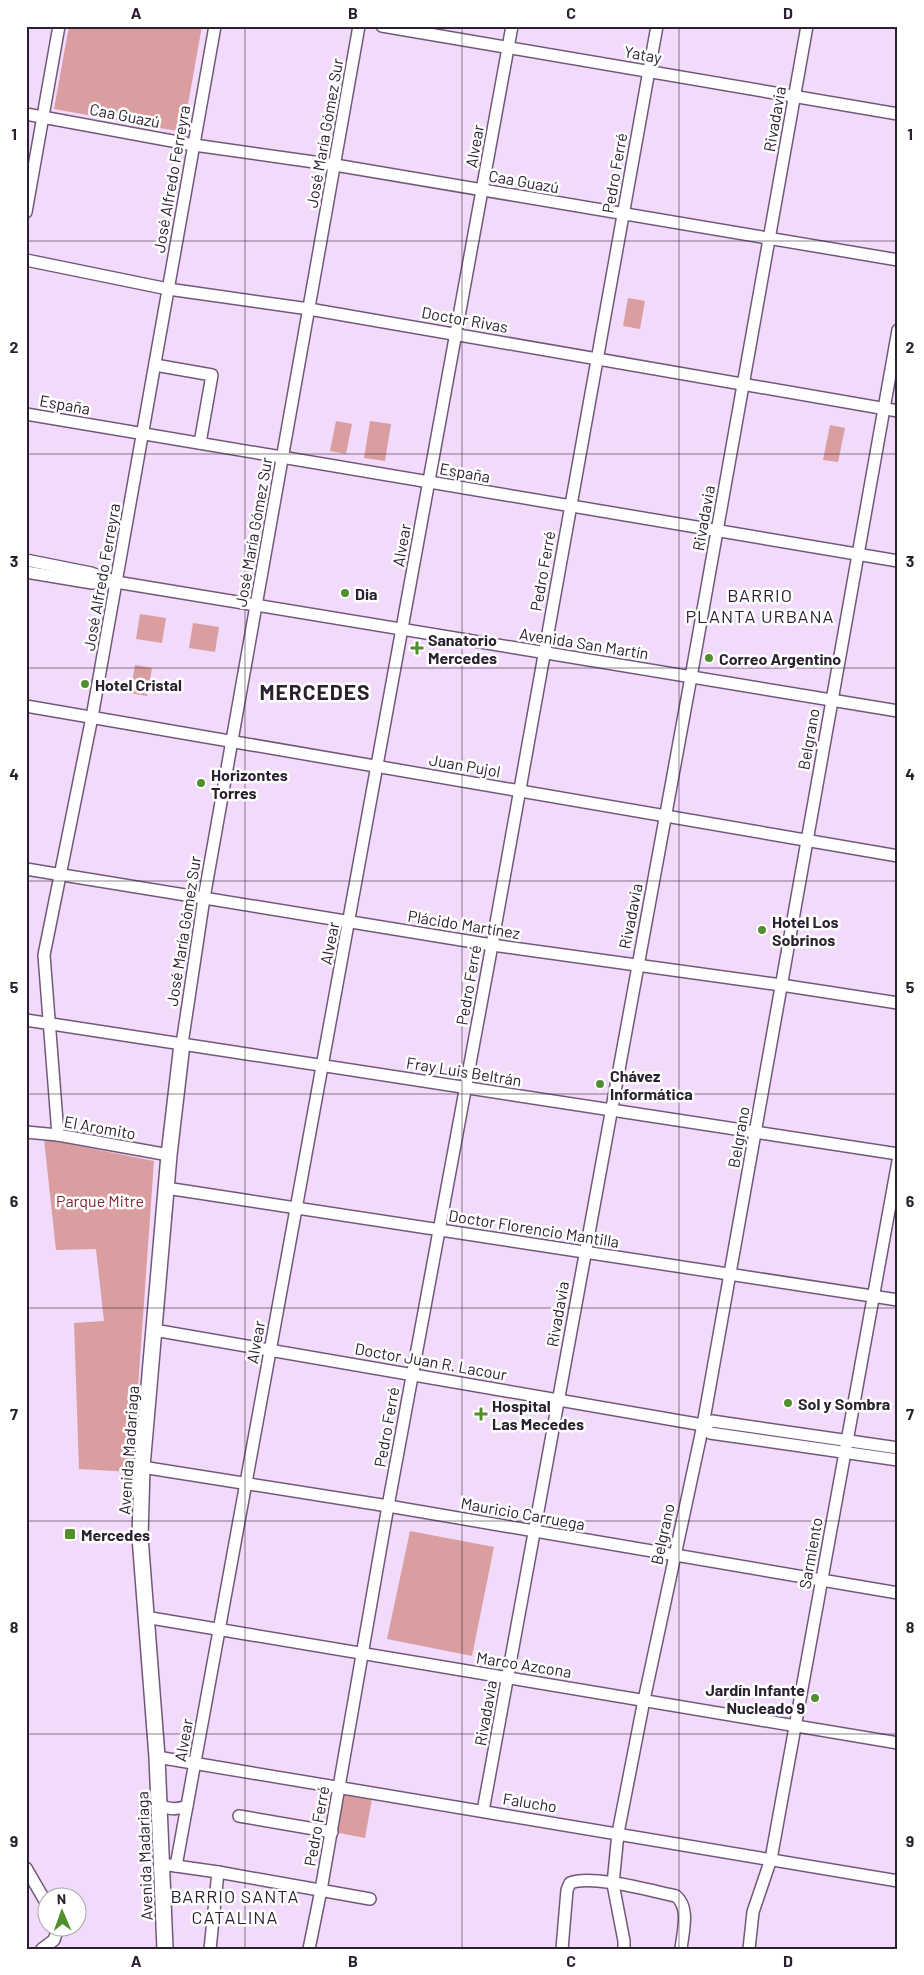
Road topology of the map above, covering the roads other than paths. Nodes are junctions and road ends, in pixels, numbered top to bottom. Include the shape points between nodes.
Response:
1 (59, 26) edge
2 (215, 26) edge
3 (359, 26) edge
4 (382, 26) edge
5 (512, 26) edge
6 (657, 26) edge
7 (807, 26) edge
8 (508, 48) junction
9 (648, 72) junction
10 (794, 96) junction
11 (26, 114) edge
12 (898, 114) edge
13 (43, 116) junction
14 (194, 145) junction
15 (335, 165) junction
16 (482, 190) junction
17 (26, 212) edge
18 (623, 214) junction
19 (769, 238) junction
20 (26, 260) edge
21 (898, 260) edge
22 (168, 289) junction
23 (309, 309) junction
24 (898, 330) edge
25 (456, 334) junction
26 (597, 359) junction
27 (155, 365) junction
28 (743, 384) junction
29 (884, 408) junction
30 (898, 411) edge
31 (26, 414) edge
32 (143, 434) junction
33 (200, 443) junction
34 (283, 457) junction
35 (429, 482) junction
36 (570, 506) junction
37 (717, 531) junction
38 (858, 555) junction
39 (26, 560) edge
40 (898, 562) edge
41 (26, 572) edge
42 (116, 582) junction
43 (257, 605) junction
44 (402, 629) junction
45 (544, 653) junction
46 (691, 677) junction
47 (832, 700) junction
48 (26, 706) edge
49 (898, 711) edge
50 (92, 717) junction
51 (233, 742) junction
52 (377, 766) junction
53 (519, 791) junction
54 (665, 816) junction
55 (807, 840) junction
56 (898, 856) edge
57 (26, 869) edge
58 (60, 874) junction
59 (204, 898) junction
60 (349, 922) junction
61 (492, 945) junction
62 (637, 965) junction
63 (781, 985) junction
64 (898, 1003) edge
65 (26, 1020) edge
66 (50, 1024) junction
67 (182, 1044) junction
68 (322, 1066) junction
69 (466, 1088) junction
70 (611, 1110) junction
71 (26, 1132) edge
72 (755, 1132) junction
73 (58, 1135) junction
74 (898, 1154) edge
75 (169, 1155) junction
76 (898, 1161) edge
77 (166, 1188) junction
78 (296, 1208) junction
79 (440, 1230) junction
80 (585, 1252) junction
81 (730, 1274) junction
82 (873, 1296) junction
83 (898, 1300) edge
84 (154, 1330) junction
85 (270, 1350) junction
86 (412, 1374) junction
87 (558, 1400) junction
88 (703, 1425) junction
89 (847, 1440) junction
90 (898, 1448) edge
91 (845, 1453) junction
92 (898, 1460) edge
93 (142, 1467) junction
94 (246, 1483) junction
95 (388, 1506) junction
96 (534, 1532) junction
97 (674, 1555) junction
98 (822, 1580) junction
99 (898, 1592) edge
100 (145, 1617) junction
101 (219, 1629) junction
102 (364, 1653) junction
103 (508, 1677) junction
104 (644, 1700) junction
105 (796, 1726) junction
106 (898, 1743) edge
107 (157, 1757) junction
108 (195, 1763) junction
109 (340, 1787) junction
110 (160, 1805) junction
111 (187, 1806) junction
112 (483, 1811) junction
113 (239, 1816) dead end
114 (332, 1832) junction
115 (618, 1833) junction
116 (771, 1859) junction
117 (169, 1866) junction
118 (26, 1868) edge
119 (218, 1872) junction
120 (898, 1881) edge
121 (613, 1884) junction
122 (38, 1889) edge
123 (321, 1890) junction
124 (370, 1899) dead end
125 (55, 1938) edge
126 (42, 1949) edge
127 (165, 1949) edge
128 (210, 1949) edge
129 (309, 1949) edge
130 (562, 1949) edge
131 (624, 1949) edge
132 (681, 1949) edge
133 (749, 1949) edge

1 - 13 street
2 - 14 street, José Alfredo Ferreyra
3 - 15 street, José María Gómez Sur
4 - 8 street, Yatay
5 - 8 street, Alvear
6 - 9 street, Pedro Ferré
7 - 10 street, Rivadavia
8 - 9 street, Yatay
8 - 16 street, Alvear
9 - 10 street, Yatay
9 - 18 street, Pedro Ferré
10 - 12 street, Yatay
10 - 19 street, Rivadavia
11 - 13 street, Caa Guazú
13 - 14 street, Caa Guazú
13 - 17 street
14 - 15 street, Caa Guazú
14 - 22 street, José Alfredo Ferreyra
15 - 16 street, Caa Guazú
15 - 23 street, José María Gómez Sur
16 - 18 street, Caa Guazú
16 - 25 street, Alvear
18 - 19 street, Caa Guazú
18 - 26 street, Pedro Ferré
19 - 21 street, Caa Guazú
19 - 28 street, Rivadavia
20 - 22 street, Doctor Rivas
22 - 23 street, Doctor Rivas
22 - 27 street, José Alfredo Ferreyra
23 - 25 street, Doctor Rivas
23 - 34 street, José María Gómez Sur
24 - 29 street, Belgrano
25 - 26 street, Doctor Rivas
25 - 35 street, Alvear
26 - 28 street, Doctor Rivas
26 - 36 street, Pedro Ferré
27 - 32 street, José Alfredo Ferreyra
27 - 33 street via 212,375
28 - 29 street, Doctor Rivas
28 - 37 street, Rivadavia
29 - 30 street, Doctor Rivas
29 - 38 street, Belgrano
31 - 32 street, España
32 - 33 street, España
32 - 42 street, José Alfredo Ferreyra
33 - 34 street, España
34 - 35 street, España
34 - 43 street, José María Gómez Sur
35 - 36 street, España
35 - 44 street, Alvear
36 - 37 street, España
36 - 45 street, Pedro Ferré
37 - 38 street, España
37 - 46 street, Rivadavia
38 - 40 street, España
38 - 47 street, Belgrano
39 - 42 street, Avenida San Martín via 91,573
41 - 42 street, Avenida San Martín via 92,583
42 - 43 street, Avenida San Martín
42 - 50 street, José Alfredo Ferreyra
43 - 44 street, Avenida San Martín
43 - 51 street, José María Gómez Sur
44 - 45 street, Avenida San Martín
44 - 52 street, Alvear
45 - 46 street, Avenida San Martín
45 - 53 street, Pedro Ferré
46 - 47 street, Avenida San Martín
46 - 54 street, Rivadavia
47 - 49 street, Avenida San Martín
47 - 55 street, Belgrano
48 - 50 street, Juan Pujol
50 - 51 street, Juan Pujol
50 - 58 street, José Alfredo Ferreyra
51 - 52 street, Juan Pujol
51 - 59 street, José María Gómez Sur
52 - 53 street, Juan Pujol
52 - 60 street, Alvear
53 - 54 street, Juan Pujol
53 - 61 street, Pedro Ferré
54 - 55 street, Juan Pujol
54 - 62 street, Rivadavia
55 - 56 street, Juan Pujol
55 - 63 street, Belgrano
57 - 58 street, Plácido Martínez
58 - 59 street, Plácido Martínez
58 - 66 street, José Alfredo Ferreyra via 44,955
59 - 60 street, Plácido Martínez
59 - 67 street, José María Gómez Sur
60 - 61 street, Plácido Martínez
60 - 68 street, Alvear
61 - 62 street, Plácido Martínez
61 - 69 street, Pedro Ferré
62 - 63 street, Plácido Martínez
62 - 70 street, Rivadavia
63 - 64 street, Plácido Martínez
63 - 72 street, Belgrano
65 - 66 street, Fray Luis Beltrán
66 - 67 street, Fray Luis Beltrán
66 - 73 street, José Alfredo Ferreyra
67 - 68 street, Fray Luis Beltrán
67 - 75 main road, Avenida Madariaga
68 - 69 street, Fray Luis Beltrán
68 - 78 street, Alvear
69 - 70 street, Fray Luis Beltrán
69 - 79 street, Pedro Ferré
70 - 72 street, Fray Luis Beltrán
70 - 80 street, Rivadavia
71 - 73 street, El Aromito
72 - 74 street, Fray Luis Beltrán
72 - 81 street, Belgrano
73 - 75 street, El Aromito
75 - 77 main road, Avenida Madariaga
76 - 82 street, Sarmiento
77 - 78 street, Doctor Florencio Mantilla
77 - 84 main road, Avenida Madariaga
78 - 79 street, Doctor Florencio Mantilla
78 - 85 street, Alvear
79 - 80 street, Doctor Florencio Mantilla
79 - 86 street, Pedro Ferré
80 - 81 street, Doctor Florencio Mantilla
80 - 87 street, Rivadavia
81 - 82 street, Doctor Florencio Mantilla
81 - 88 street, Belgrano
82 - 83 street, Doctor Florencio Mantilla
82 - 89 street, Sarmiento
84 - 85 street, Doctor Juan R. Lacour
84 - 93 main road, Avenida Madariaga
85 - 86 street, Doctor Juan R. Lacour
85 - 94 street, Alvear
86 - 87 street, Doctor Juan R. Lacour
86 - 95 street, Pedro Ferré
87 - 88 street, Doctor Juan R. Lacour
87 - 96 street, Rivadavia
88 - 89 street via 712,1421
88 - 91 street via 710,1433
88 - 97 street, Belgrano
89 - 90 street
89 - 91 street, Sarmiento
91 - 92 street
91 - 98 street, Sarmiento
93 - 94 street, Mauricio Carruega
93 - 100 main road, Avenida Madariaga via 140,1537
94 - 95 street, Mauricio Carruega
94 - 101 street, Alvear
95 - 96 street, Mauricio Carruega
95 - 102 street, Pedro Ferré
96 - 97 street, Mauricio Carruega
96 - 103 street, Rivadavia
97 - 98 street, Mauricio Carruega
97 - 104 street, Belgrano
98 - 99 street, Mauricio Carruega
98 - 105 street, Sarmiento
100 - 101 street, Marco Azcona
100 - 107 main road, Avenida Madariaga
101 - 102 street, Marco Azcona
101 - 108 street, Alvear
102 - 103 street, Marco Azcona
102 - 109 street, Pedro Ferré
103 - 104 street, Marco Azcona
103 - 112 street, Rivadavia
104 - 105 street, Marco Azcona
104 - 115 street, Belgrano
105 - 106 street, Marco Azcona
105 - 116 street, Sarmiento
107 - 108 street, Falucho
107 - 110 main road, Avenida Madariaga
108 - 109 street, Falucho
108 - 111 street, Alvear
109 - 112 street, Falucho
109 - 114 street, Pedro Ferré
110 - 111 street via 177,1810
110 - 117 main road, Avenida Madariaga
111 - 117 street, Alvear
112 - 115 street, Falucho
113 - 114 street
114 - 123 street, Pedro Ferré
115 - 116 street, Falucho
115 - 121 street, Belgrano
116 - 120 street, Falucho
116 - 133 street, Sarmiento via 754,1912
117 - 119 street
117 - 127 main road, Avenida Madariaga
118 - 122 street
119 - 123 street
119 - 128 street
121 - 130 street via 577,1880 570,1883
121 - 131 street, Belgrano
121 - 132 street via 676,1896 682,1901 685,1909
123 - 124 street
123 - 129 street, Pedro Ferré
125 - 126 street

